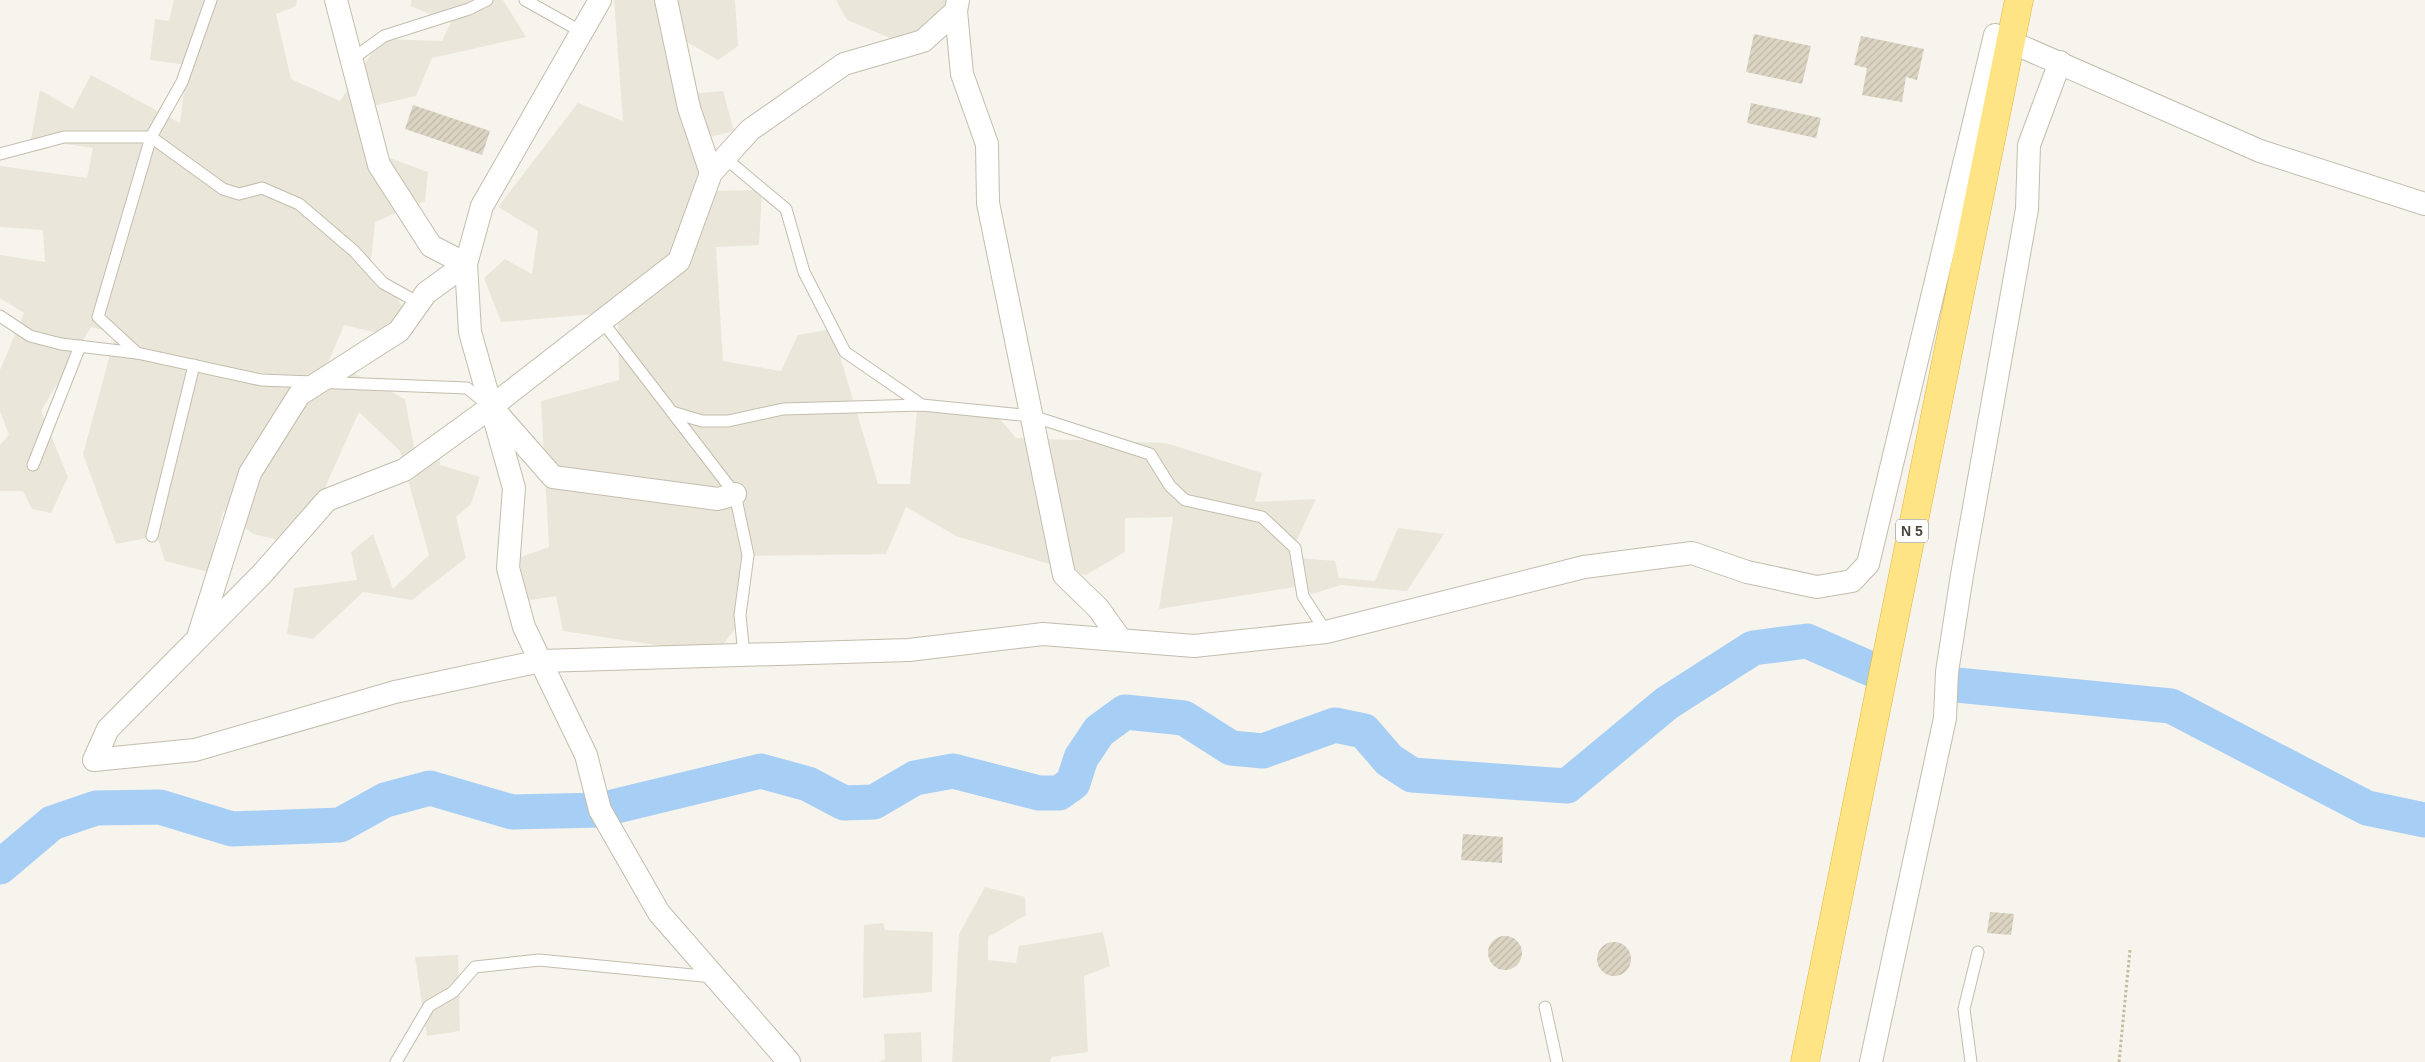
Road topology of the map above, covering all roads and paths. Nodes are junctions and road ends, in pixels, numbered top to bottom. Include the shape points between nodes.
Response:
1 (211, 0) edge
2 (336, 0) edge
3 (487, 0) edge
4 (525, 0) edge
5 (600, 0) edge
6 (666, 0) edge
7 (2019, 0) edge
8 (957, 5) edge
9 (582, 32) junction
10 (2011, 42) junction
11 (351, 60) junction
12 (2060, 62) junction
13 (151, 137) junction
14 (0, 154) edge
15 (718, 166) junction
16 (2425, 204) edge
17 (466, 264) junction
18 (419, 303) junction
19 (0, 316) edge
20 (602, 321) junction
21 (80, 346) junction
22 (137, 353) junction
23 (194, 366) junction
24 (320, 382) junction
25 (922, 405) junction
26 (491, 407) junction
27 (672, 412) junction
28 (1032, 416) junction
29 (33, 465) dead end
30 (735, 494) junction
31 (152, 536) dead end
32 (1326, 632) junction
33 (198, 638) junction
34 (1121, 640) junction
35 (744, 655) junction
36 (541, 661) junction
37 (2130, 950) dead end
38 (1978, 952) dead end
39 (715, 977) junction
40 (1545, 1007) dead end
41 (396, 1062) edge
42 (788, 1062) edge
43 (1556, 1062) edge
44 (1805, 1062) edge
45 (1871, 1062) edge
46 (1971, 1062) edge
47 (2119, 1062) edge

1 - 13 lane via 182,82
2 - 11 street
3 - 11 lane via 469,9 384,36
4 - 9 lane
5 - 9 street
6 - 15 street via 689,108
7 - 10 highway, N 5
8 - 15 street via 923,41 844,64 750,130
8 - 28 street via 962,74 987,144 988,203
9 - 17 street via 482,206
10 - 12 street
10 - 32 street via 1995,35 1868,564 1852,581 1817,587 1747,572 1692,553 1584,567
10 - 44 highway, N 5
11 - 17 street via 379,165 431,246
12 - 16 street via 2260,151
12 - 45 street via 2029,146 2027,209 1962,575 1947,672 1945,718
13 - 14 lane via 64,137
13 - 18 lane via 223,189 240,194 262,188 298,204 354,251 383,283
13 - 22 lane via 98,316
15 - 20 street via 679,261
15 - 25 lane via 786,209 804,272 845,352
17 - 18 street via 426,293
17 - 26 street via 470,332
18 - 24 street via 399,331
19 - 21 lane via 30,336
20 - 26 street
20 - 27 lane
21 - 22 lane
21 - 29 lane
22 - 23 lane
23 - 24 lane via 261,380
23 - 31 lane
24 - 26 lane via 467,388
24 - 33 street via 299,395 250,473
25 - 27 lane via 783,409 728,421 702,421
25 - 28 lane
26 - 30 street via 553,477 718,500
26 - 33 street via 404,470 327,500 262,574
26 - 36 street via 514,488 508,568 524,626
27 - 30 lane
28 - 32 lane via 1150,454 1170,486 1185,500 1262,518 1295,548 1304,596
28 - 34 street via 1064,575 1098,608
30 - 35 lane via 748,555 740,615
32 - 34 street via 1194,646
33 - 36 street via 108,729 94,760 195,750 395,692
34 - 35 street via 1043,634 909,650
35 - 36 street
36 - 39 street via 586,755 600,810 659,913
37 - 47 path
38 - 46 lane via 1964,1009
39 - 41 lane via 539,960 474,967 453,992 429,1006
39 - 42 street
40 - 43 lane

